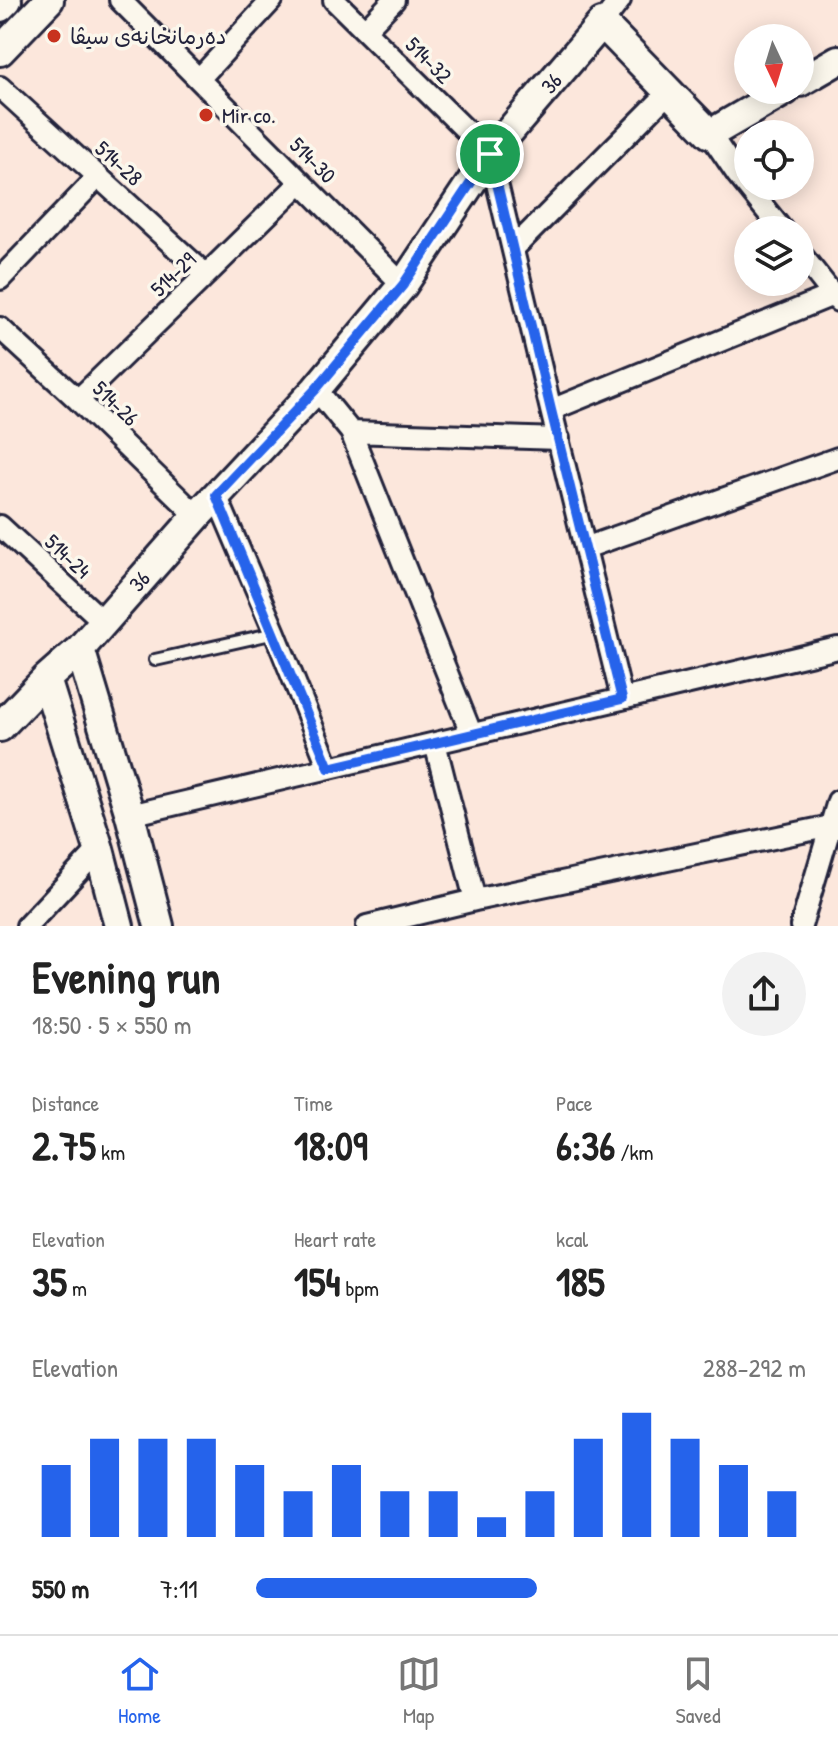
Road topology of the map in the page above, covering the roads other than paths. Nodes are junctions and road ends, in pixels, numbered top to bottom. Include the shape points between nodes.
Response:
1 (7, 0) edge
2 (49, 0) edge
3 (120, 0) edge
4 (272, 0) edge
5 (334, 0) edge
6 (394, 0) edge
7 (620, 0) edge
8 (0, 7) edge
9 (602, 23) junction
10 (365, 30) junction
11 (0, 51) edge
12 (838, 60) edge
13 (814, 74) edge
14 (199, 79) junction
15 (0, 87) edge
16 (669, 92) junction
17 (762, 104) edge
18 (710, 134) junction
19 (490, 154) junction
20 (98, 177) junction
21 (301, 182) junction
22 (771, 216) edge
23 (513, 249) junction
24 (814, 270) edge
25 (206, 275) junction
26 (0, 279) edge
27 (403, 285) junction
28 (836, 298) edge
29 (0, 328) edge
30 (316, 389) junction
31 (78, 400) junction
32 (551, 410) junction
33 (351, 432) junction
34 (559, 439) junction
35 (838, 458) edge
36 (216, 495) junction
37 (197, 516) junction
38 (0, 526) edge
39 (585, 548) junction
40 (104, 622) junction
41 (275, 633) junction
42 (838, 648) edge
43 (80, 649) junction
44 (155, 660) dead end
45 (46, 679) junction
46 (622, 699) junction
47 (0, 727) edge
48 (471, 733) junction
49 (435, 743) junction
50 (329, 768) junction
51 (838, 801) edge
52 (130, 815) junction
53 (831, 826) junction
54 (99, 849) junction
55 (829, 864) edge
56 (475, 900) junction
57 (27, 926) edge
58 (119, 926) edge
59 (159, 926) edge
60 (367, 926) edge
61 (801, 926) edge

1 - 8 street
2 - 11 street
3 - 14 street, 514-30
4 - 14 street
5 - 10 street, 514-32
6 - 10 street
7 - 9 street
9 - 16 street
9 - 19 street, 36
10 - 19 street, 514-32
12 - 13 street
14 - 21 street, 514-30
15 - 20 street, 514-28
16 - 18 street
16 - 23 street
17 - 18 street
18 - 22 street
19 - 23 street
19 - 27 street, 36
20 - 25 street, 514-28
20 - 26 street
21 - 25 street, 514-29
21 - 27 street, 514-30
23 - 32 street
24 - 28 street
25 - 31 street, 514-29
27 - 30 street, 36
28 - 32 street
29 - 31 street, 514-26
30 - 33 street
30 - 36 street, 36
31 - 37 street, 514-26
32 - 34 street
33 - 34 street
33 - 48 street
34 - 39 street
35 - 39 street
36 - 37 street, 36
36 - 41 street
37 - 40 street, 36
38 - 40 street, 514-24
39 - 46 street
40 - 43 street, 36
41 - 44 lane
41 - 50 street
42 - 46 street
43 - 45 street, 36
43 - 52 street
45 - 47 street, 36
45 - 54 street
46 - 48 street
48 - 49 street
49 - 50 street
49 - 56 street
50 - 52 street
51 - 53 street
52 - 59 street
53 - 55 street
53 - 56 street
54 - 57 street
54 - 58 street
55 - 61 street
56 - 60 street

